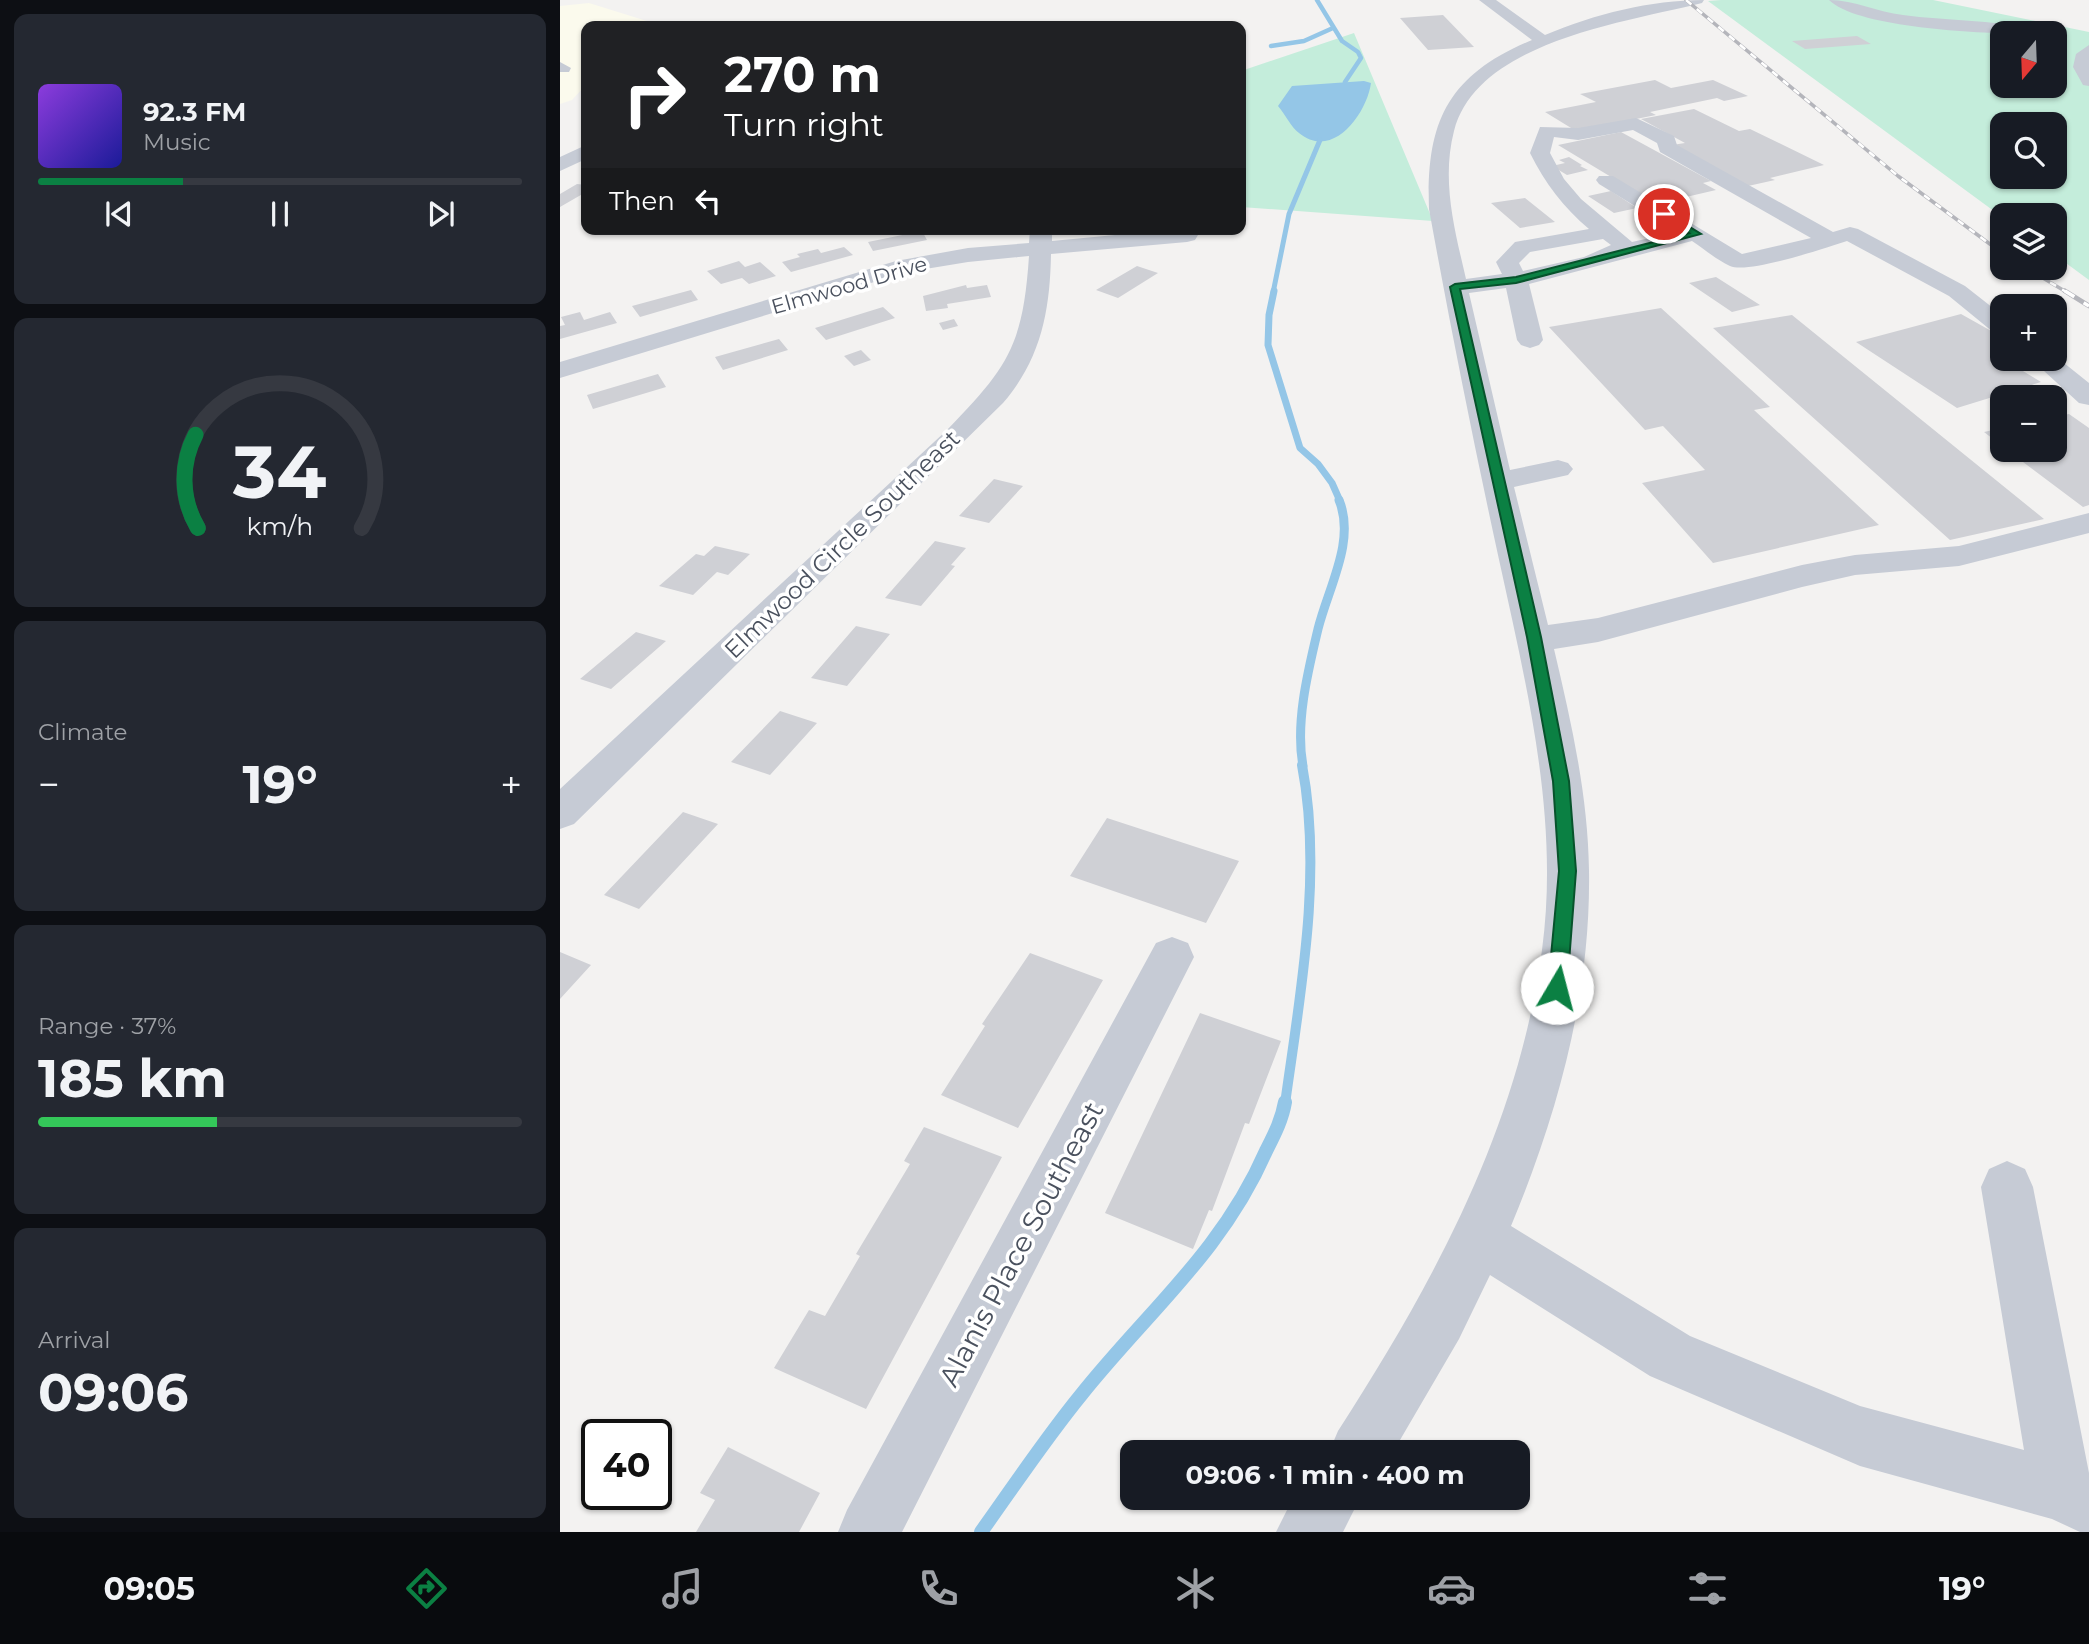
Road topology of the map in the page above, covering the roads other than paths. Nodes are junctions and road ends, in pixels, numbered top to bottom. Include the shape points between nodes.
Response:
1 (1486, 0) edge
2 (1697, 0) edge
3 (1836, 0) edge
4 (1990, 27) edge
5 (1545, 41) junction
6 (2067, 43) edge
7 (2089, 50) edge
8 (2089, 81) edge
9 (581, 154) edge
10 (560, 164) edge
11 (1606, 180) dead end
12 (1696, 234) junction
13 (1187, 235) dead end
14 (1041, 239) edge
15 (1830, 239) junction
16 (1609, 247) junction
17 (1516, 280) junction
18 (1614, 282) dead end
19 (1455, 287) junction
20 (1550, 297) dead end
21 (1990, 317) edge
22 (1530, 340) dead end
23 (560, 370) edge
24 (2058, 371) edge
25 (2089, 397) edge
26 (1558, 469) dead end
27 (1497, 481) junction
28 (2089, 523) edge
29 (1534, 637) junction
30 (560, 813) edge
31 (1172, 957) dead end
32 (2007, 1187) dead end
33 (1480, 1238) junction
34 (1366, 1440) edge
35 (2075, 1498) edge
36 (1321, 1510) edge
37 (869, 1532) edge
38 (1307, 1532) edge

1 - 5 street
2 - 5 street via 1612,17
3 - 4 street via 1905,20
5 - 19 street via 1485,74 1464,93 1448,121 1438,183
6 - 7 street
7 - 8 street via 2081,67
9 - 10 street
11 - 12 street
12 - 15 street via 1738,261
12 - 16 street
13 - 14 street, Elmwood Drive
14 - 23 street, Elmwood Drive via 904,266
14 - 30 street, Elmwood Circle Southeast via 1034,324 1006,384
15 - 16 street via 1667,148 1667,140 1636,124 1578,134 1547,131 1540,153 1550,177
15 - 21 street via 1850,234 1957,291
16 - 17 street via 1523,247 1507,262
16 - 18 street
17 - 19 street
17 - 20 street
17 - 22 street
19 - 27 street
24 - 25 street
26 - 27 street
27 - 29 street
28 - 29 street via 1959,556 1855,565 1598,630
29 - 33 street via 1561,781 1568,871 1563,942 1554,1011 1531,1106
31 - 37 street, Alanis Place Southeast
32 - 35 street
33 - 34 street via 1440,1320
33 - 35 street via 1670,1356 1860,1436
36 - 38 street

